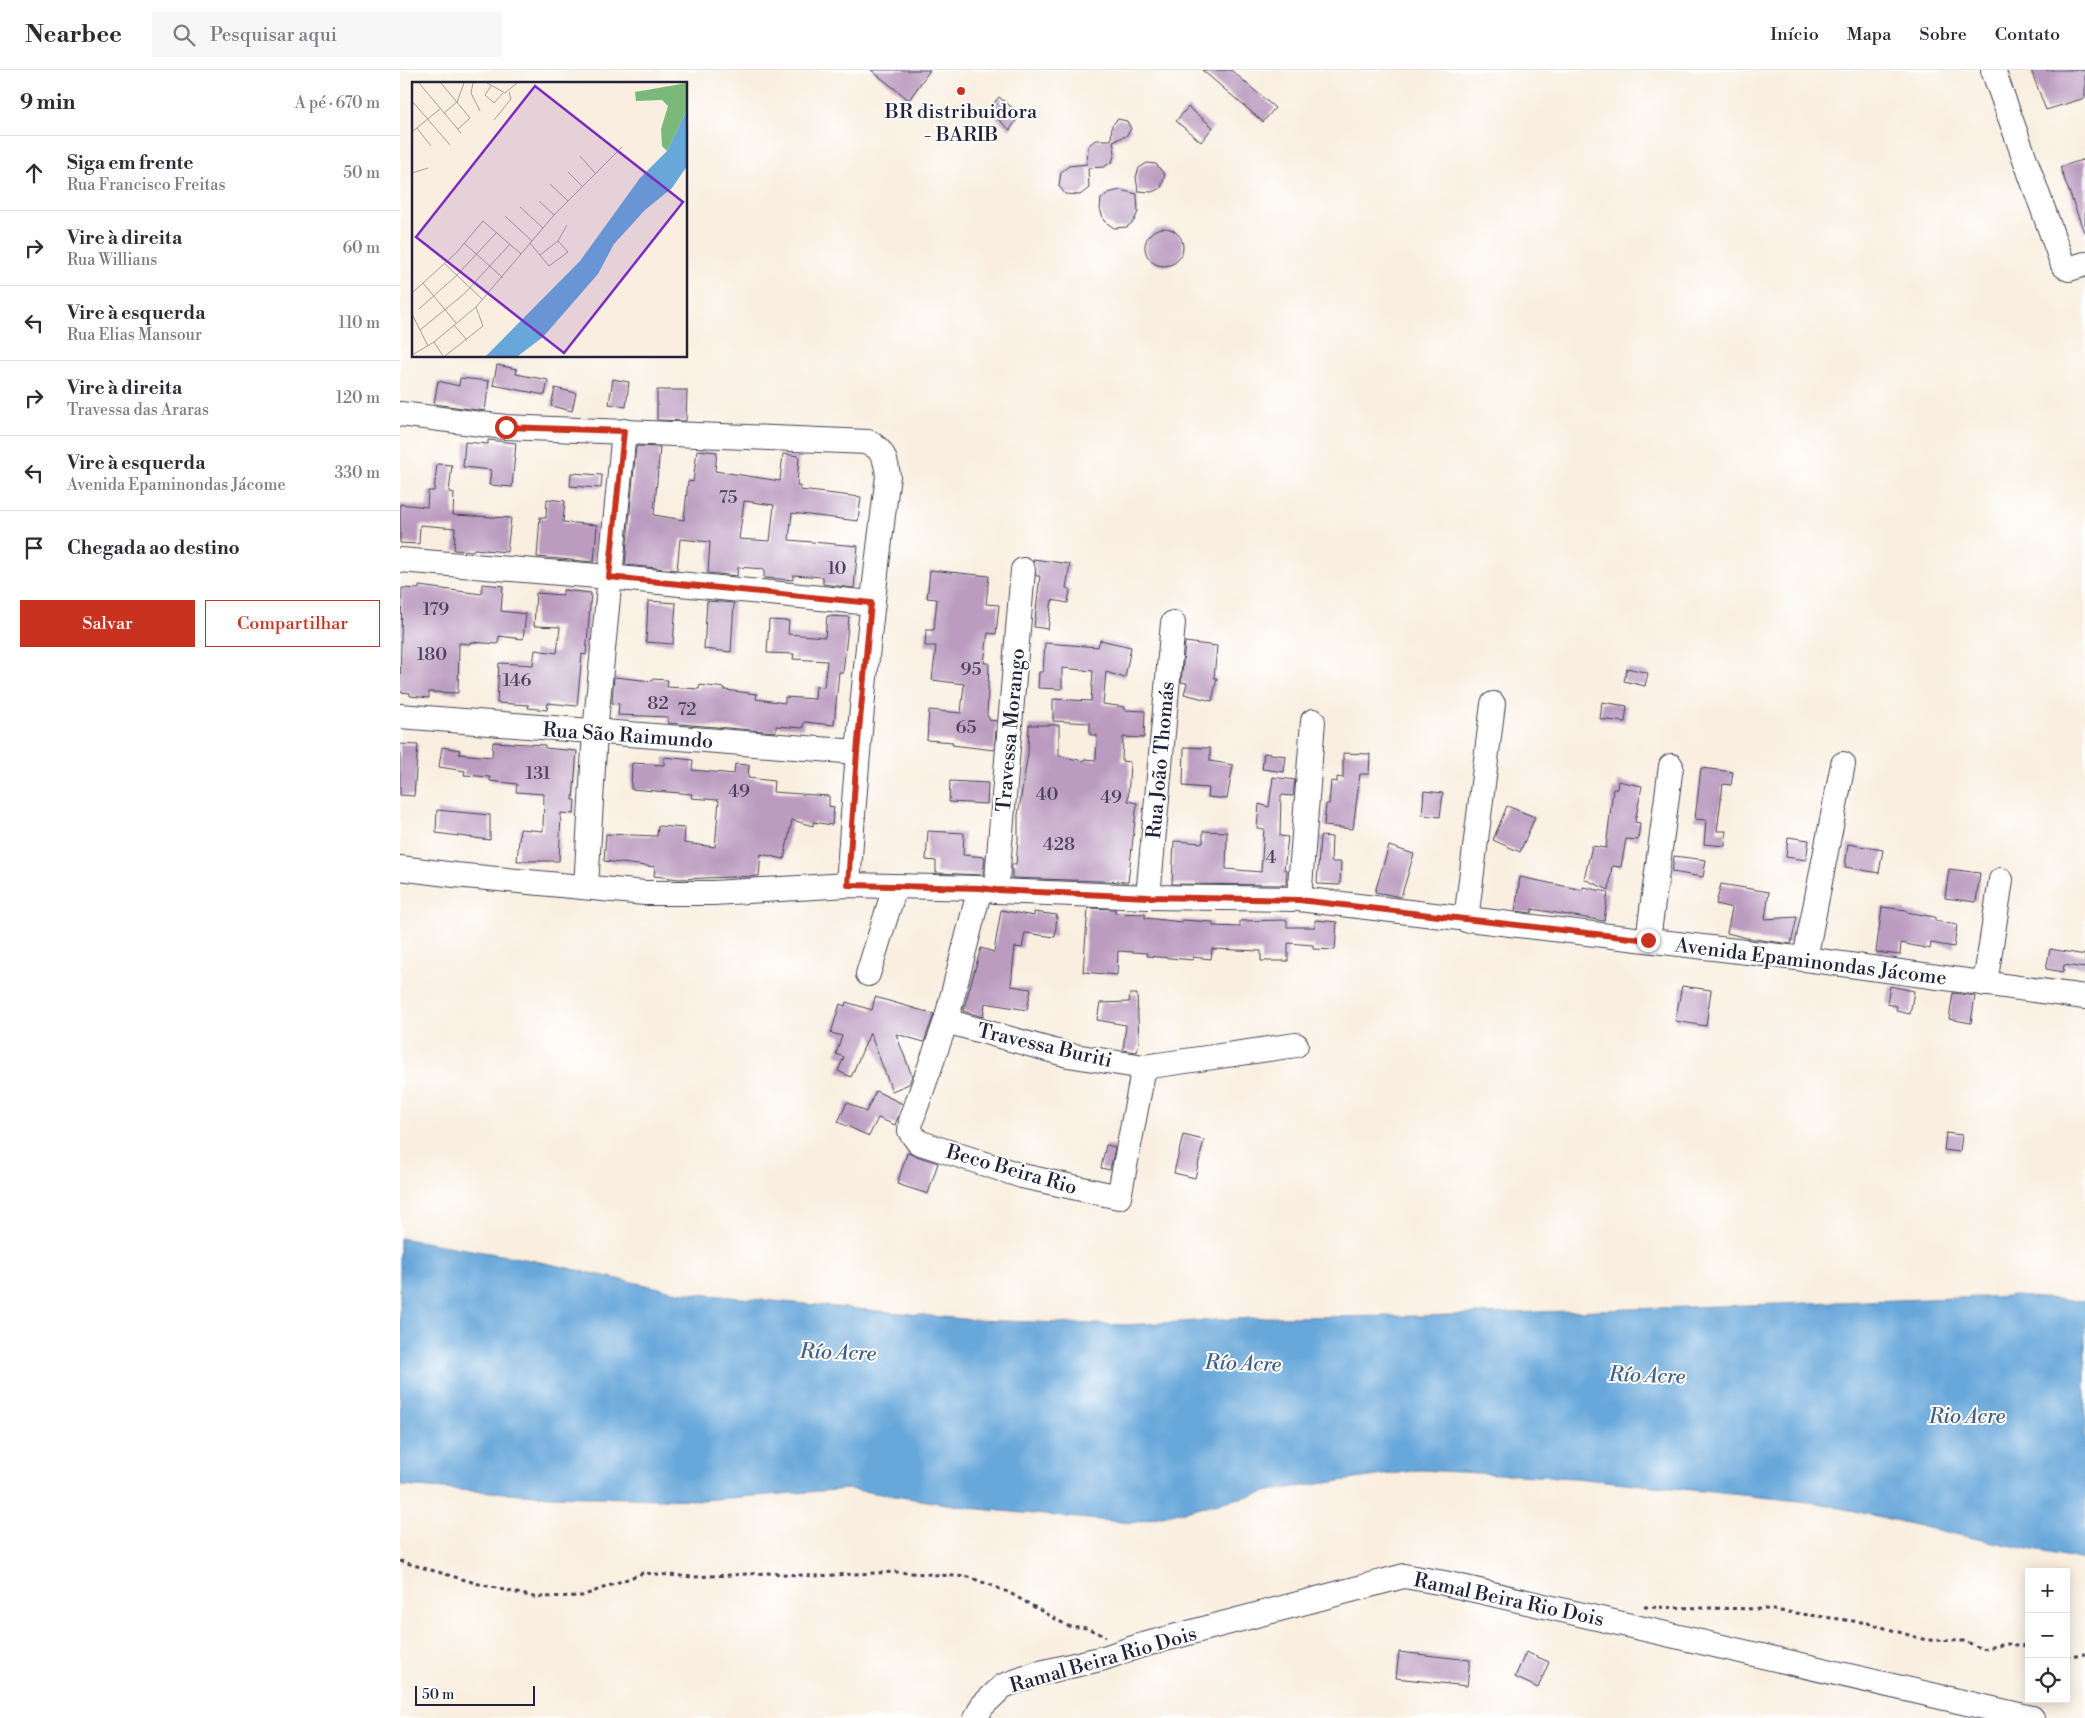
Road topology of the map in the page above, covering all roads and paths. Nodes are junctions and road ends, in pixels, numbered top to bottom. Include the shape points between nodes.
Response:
1 (1993, 70) edge
2 (2085, 264) edge
3 (400, 414) edge
4 (624, 431) junction
5 (400, 560) edge
6 (1023, 570) dead end
7 (609, 577) junction
8 (871, 603) junction
9 (1173, 623) dead end
10 (1493, 704) dead end
11 (400, 716) edge
12 (1313, 721) dead end
13 (595, 732) junction
14 (857, 752) junction
15 (1842, 764) dead end
16 (1671, 766) dead end
17 (400, 868) edge
18 (2001, 880) dead end
19 (848, 885) junction
20 (895, 886) junction
21 (586, 888) junction
22 (988, 889) junction
23 (1148, 897) junction
24 (1299, 900) junction
25 (1466, 920) junction
26 (1648, 940) junction
27 (1805, 959) junction
28 (868, 974) dead end
29 (1985, 984) junction
30 (2085, 997) edge
31 (946, 1021) junction
32 (1296, 1046) dead end
33 (1144, 1067) junction
34 (910, 1131) joint
35 (400, 1561) edge
36 (1637, 1608) dead end
37 (2025, 1646) edge
38 (1124, 1651) junction
39 (2085, 1654) edge
40 (2070, 1656) edge
41 (976, 1718) edge
42 (2032, 1718) edge

1 - 2 street via 2063,265 2069,269
3 - 4 street via 506,427
4 - 7 street
4 - 8 street via 868,442 877,447 885,457 888,476
5 - 7 street
6 - 22 street, Travessa Morango
7 - 8 street
7 - 13 street
8 - 14 street
9 - 23 street, Rua João Thomás
10 - 25 street
11 - 13 street, Rua São Raimundo
12 - 24 street
13 - 14 street, Rua São Raimundo
13 - 21 street
14 - 19 street
15 - 27 street
16 - 26 street
17 - 21 street, Avenida Epaminondas Jácome
18 - 29 street
19 - 20 street, Avenida Epaminondas Jácome
19 - 21 street, Avenida Epaminondas Jácome via 713,894
20 - 22 street, Avenida Epaminondas Jácome
20 - 28 street
22 - 23 street, Avenida Epaminondas Jácome
22 - 31 street, Travessa Morango
23 - 24 street, Avenida Epaminondas Jácome
24 - 25 street, Avenida Epaminondas Jácome
25 - 26 street, Avenida Epaminondas Jácome
26 - 27 street, Avenida Epaminondas Jácome
27 - 29 street, Avenida Epaminondas Jácome
29 - 30 street, Avenida Epaminondas Jácome
31 - 33 street, Travessa Buriti via 1068,1055
31 - 34 street, Travessa Morango
32 - 33 street, Travessa Buriti
33 - 34 street, Beco Beira Rio via 1120,1197 1022,1176 918,1142
35 - 38 path via 534,1597 582,1596 643,1573 703,1577 896,1572 969,1577 1008,1592 1068,1626 1087,1628 1107,1637
36 - 37 path via 1766,1609 1868,1622 1926,1640 1965,1641 1982,1650 2007,1644
38 - 41 street, Ramal Beira Rio Dois via 1003,1686 982,1706
38 - 42 street, Ramal Beira Rio Dois via 1404,1576 1444,1582
39 - 40 path

